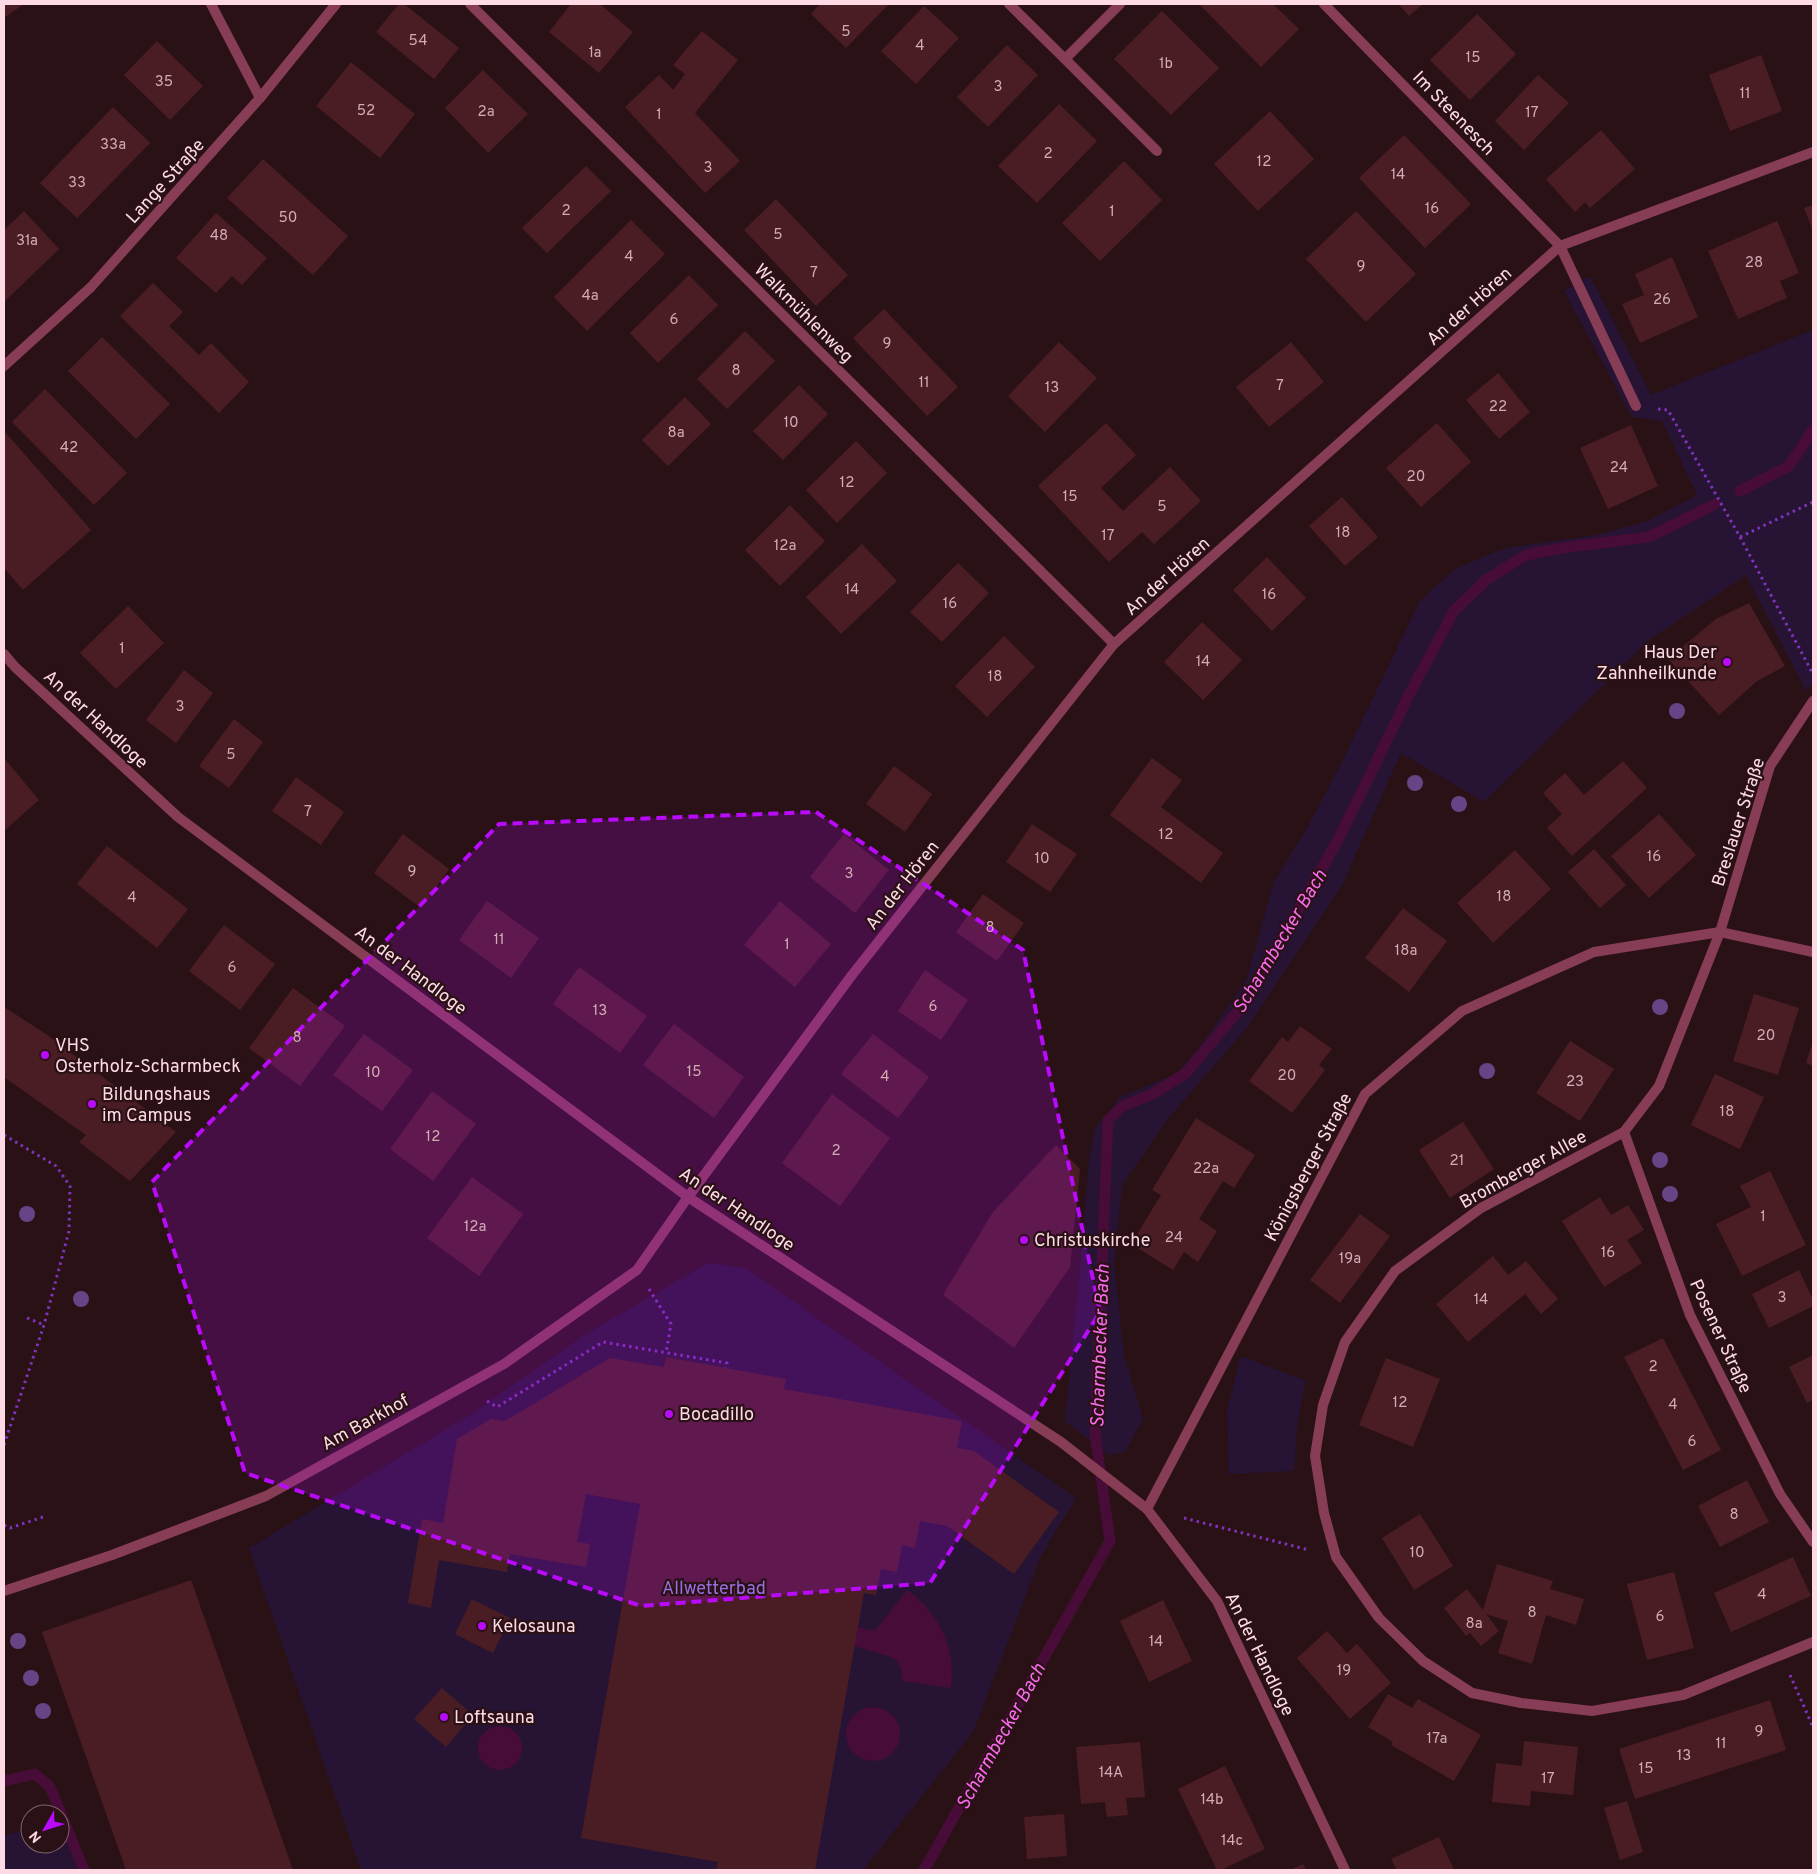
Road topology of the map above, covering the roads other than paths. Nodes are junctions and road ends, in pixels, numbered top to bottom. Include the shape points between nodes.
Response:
1 (211, 4) edge
2 (336, 4) edge
3 (470, 4) edge
4 (1010, 4) edge
5 (1120, 4) edge
6 (1324, 4) edge
7 (1064, 59) junction
8 (260, 98) junction
9 (1157, 151) dead end
10 (1813, 152) edge
11 (1560, 246) junction
12 (4, 366) edge
13 (1636, 406) road end
14 (1114, 644) junction
15 (4, 654) edge
16 (1813, 701) edge
17 (1720, 932) junction
18 (1813, 952) edge
19 (1624, 1132) junction
20 (688, 1197) junction
21 (1148, 1509) junction
22 (1813, 1542) edge
23 (4, 1592) edge
24 (1813, 1642) edge
25 (1345, 1870) edge

1 - 8 street
2 - 8 street, Lange Straße
3 - 14 street, Walkmühlenweg
4 - 7 street
5 - 7 street
6 - 11 street, Im Steenesch
7 - 9 street
8 - 12 street, Lange Straße via 91,287
10 - 11 street, An der Hören
11 - 13 street, Im Steenesch
11 - 14 street, An der Hören
14 - 20 street, An der Hören via 852,975
15 - 20 street, An der Handloge via 178,817
16 - 17 street, Breslauer Straße via 1770,766
17 - 18 street, Königsberger Straße
17 - 19 street, Bromberger Allee via 1658,1086
17 - 21 street, Königsberger Straße via 1594,952 1462,1011 1365,1094
19 - 22 street, Posener Straße via 1690,1315 1780,1494
19 - 24 street, Bromberger Allee via 1481,1208 1395,1271 1346,1342 1323,1405 1315,1456 1324,1514 1336,1557 1379,1618 1422,1661 1472,1692 1521,1703 1592,1711 1683,1695
20 - 21 street, An der Handloge via 1061,1442
20 - 23 street, Am Barkhof via 637,1270 504,1364 266,1496
21 - 25 street, An der Handloge via 1218,1601

